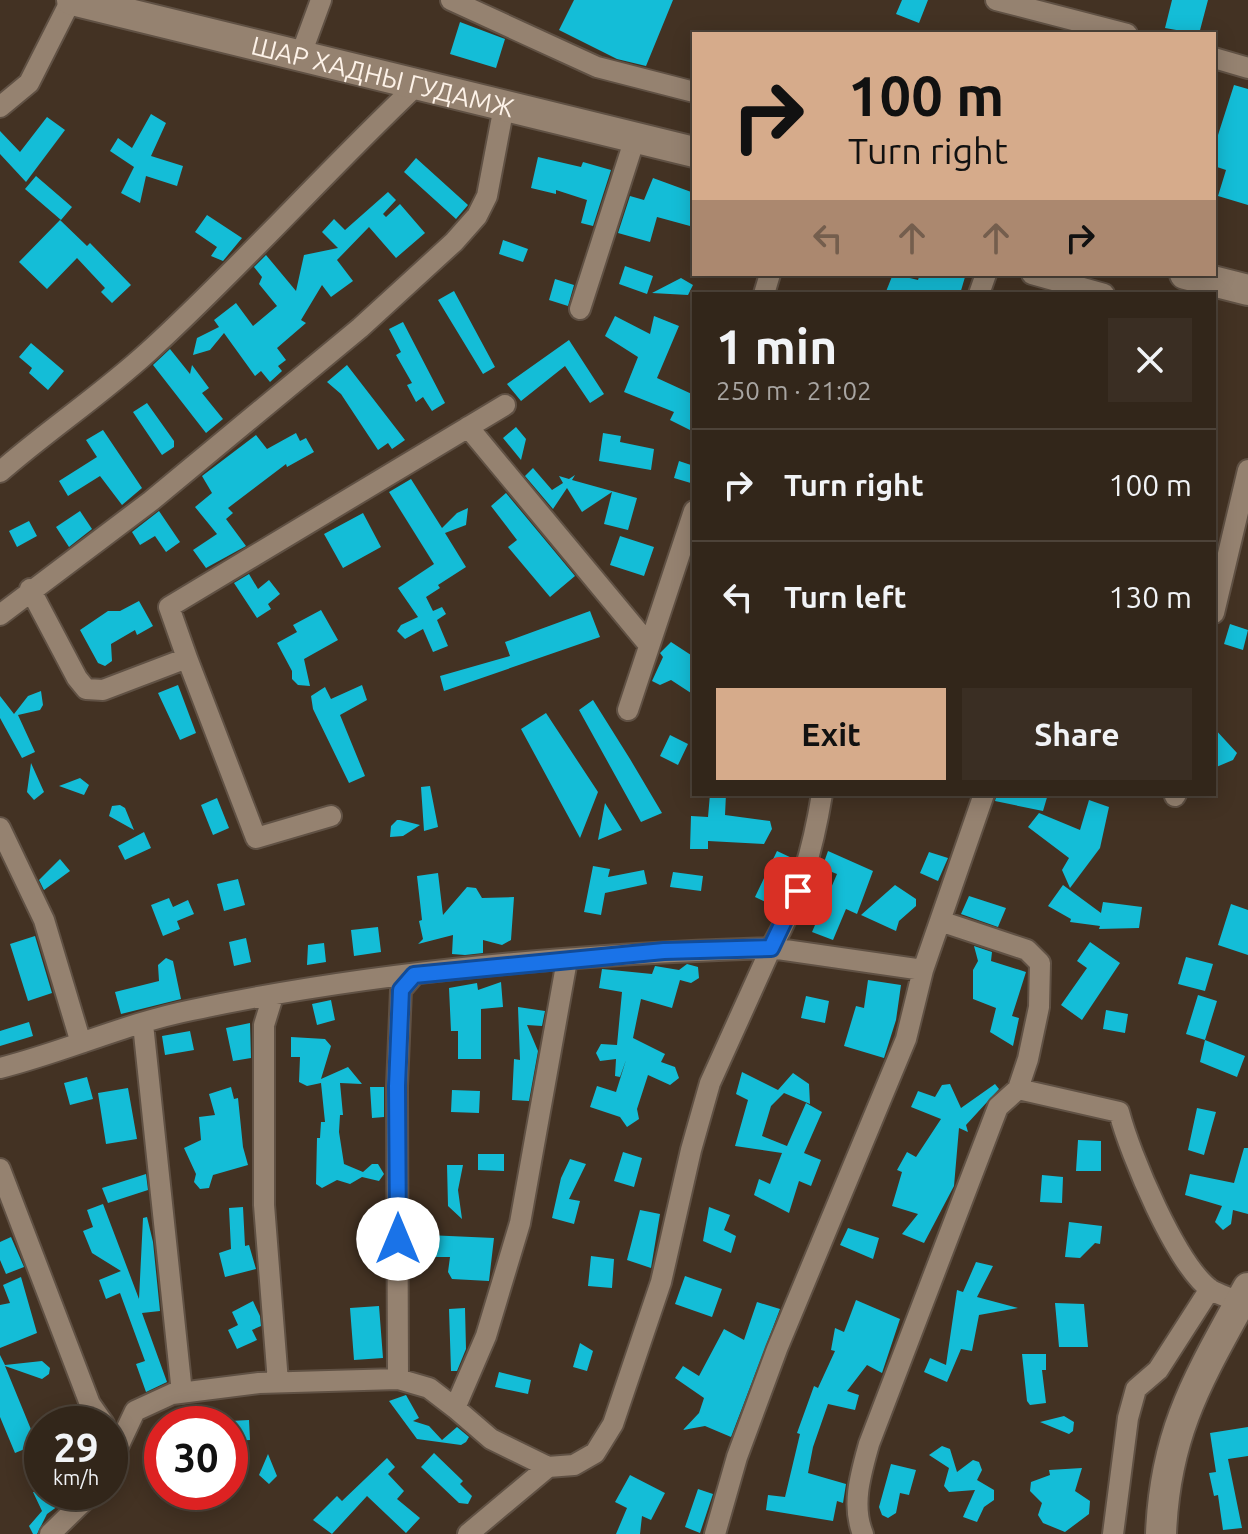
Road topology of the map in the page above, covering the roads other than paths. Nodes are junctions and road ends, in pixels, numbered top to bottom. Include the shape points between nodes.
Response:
1 (72, 0) edge
2 (321, 0) edge
3 (451, 0) edge
4 (996, 0) edge
5 (1119, 32) edge
6 (300, 57) junction
7 (1216, 59) edge
8 (1248, 68) edge
9 (417, 85) junction
10 (692, 91) edge
11 (504, 106) junction
12 (0, 107) edge
13 (635, 138) junction
14 (692, 152) edge
15 (1039, 276) edge
16 (1193, 276) edge
17 (1248, 290) edge
18 (1097, 292) edge
19 (580, 309) dead end
20 (505, 405) dead end
21 (468, 427) junction
22 (1248, 470) edge
23 (0, 472) edge
24 (692, 517) edge
25 (30, 589) junction
26 (1216, 605) edge
27 (0, 615) edge
28 (649, 645) junction
29 (187, 658) junction
30 (628, 710) dead end
31 (822, 796) edge
32 (983, 796) edge
33 (331, 816) dead end
34 (0, 828) edge
35 (940, 921) junction
36 (771, 948) junction
37 (567, 960) junction
38 (923, 970) junction
39 (414, 975) junction
40 (273, 996) junction
41 (143, 1024) junction
42 (81, 1043) junction
43 (0, 1068) edge
44 (1018, 1089) junction
45 (0, 1169) edge
46 (1210, 1289) junction
47 (1244, 1295) edge
48 (398, 1379) junction
49 (278, 1382) junction
50 (182, 1393) junction
51 (92, 1406) edge
52 (455, 1408) junction
53 (128, 1417) edge
54 (548, 1467) junction
55 (75, 1510) edge
56 (50, 1534) edge
57 (468, 1534) edge
58 (715, 1534) edge
59 (863, 1534) edge
60 (1113, 1534) edge
61 (1161, 1534) edge

1 - 6 main road, ШАР ХАДНЫ ГУДАМЖ
1 - 12 street via 29,83
2 - 6 street
3 - 10 street via 597,67
4 - 5 street
6 - 9 main road, ШАР ХАДНЫ ГУДАМЖ
7 - 8 street
9 - 11 main road, ШАР ХАДНЫ ГУДАМЖ
9 - 23 street via 159,342
11 - 13 main road, ШАР ХАДНЫ ГУДАМЖ
11 - 25 street via 487,196 454,242 360,328 151,501
13 - 14 main road, ШАР ХАДНЫ ГУДАМЖ
13 - 19 street
15 - 18 street
16 - 17 main road
20 - 21 street
21 - 28 street
21 - 29 street via 169,607
22 - 26 street
24 - 28 street
25 - 27 street
25 - 29 street via 86,689 103,690
28 - 30 street
29 - 33 street via 256,838
31 - 36 street via 805,873
32 - 35 street
34 - 42 street via 44,920
35 - 38 street
35 - 44 street via 1027,950 1040,963 1039,1007
36 - 37 street
36 - 38 street
36 - 54 street via 703,1104 664,1270 624,1399 595,1453 574,1465
37 - 39 street
37 - 52 street via 520,1223 486,1336
38 - 58 street via 906,1039 777,1349
39 - 40 street
39 - 48 street via 401,990 397,1086
40 - 41 street via 189,1010
40 - 49 street via 264,1025 264,1205
41 - 42 street
41 - 50 street
42 - 43 street
44 - 46 street via 1119,1112 1144,1183 1181,1252
44 - 59 street via 998,1107 869,1444 858,1500
45 - 51 street
46 - 47 street
46 - 60 street via 1158,1370 1136,1389
47 - 61 main road via 1198,1376 1176,1428
48 - 49 street
48 - 52 street via 429,1388
49 - 50 street
50 - 53 street
52 - 54 street via 491,1439
54 - 57 street
55 - 56 street

